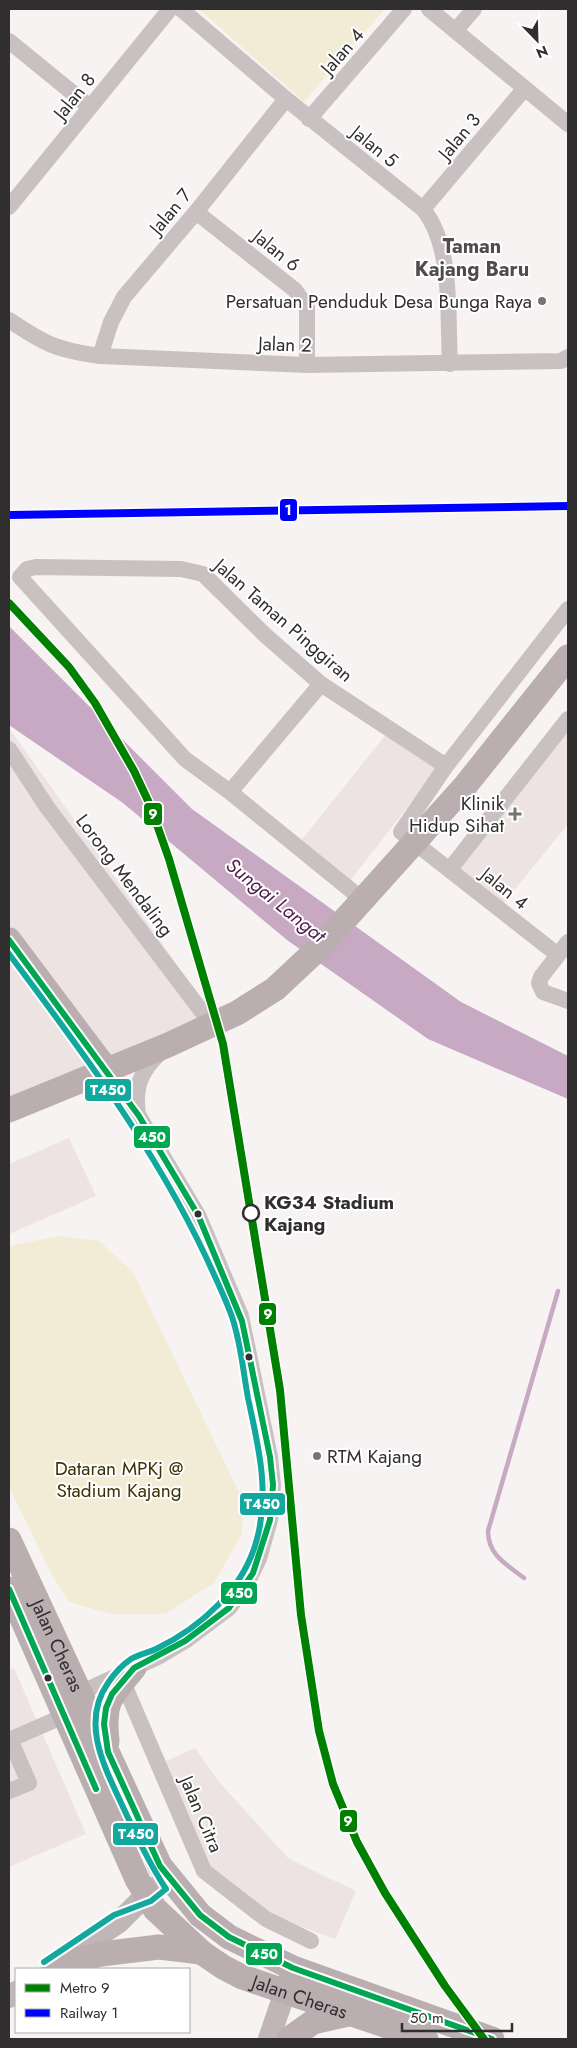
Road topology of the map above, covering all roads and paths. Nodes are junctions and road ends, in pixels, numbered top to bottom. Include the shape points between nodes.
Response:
1 (170, 9) edge
2 (181, 9) edge
3 (404, 9) edge
4 (429, 9) edge
5 (474, 9) edge
6 (456, 30) junction
7 (9, 41) edge
8 (525, 88) junction
9 (286, 100) junction
10 (90, 106) junction
11 (309, 119) junction
12 (567, 122) edge
13 (9, 207) edge
14 (423, 209) junction
15 (196, 212) junction
16 (9, 320) edge
17 (100, 356) junction
18 (568, 357) edge
19 (450, 364) junction
20 (307, 365) junction
21 (568, 609) edge
22 (568, 657) edge
23 (321, 684) junction
24 (568, 719) edge
25 (9, 749) edge
26 (446, 766) junction
27 (230, 792) junction
28 (415, 842) junction
29 (450, 869) junction
30 (358, 906) junction
31 (9, 940) edge
32 (568, 942) edge
33 (558, 955) junction
34 (568, 1001) edge
35 (212, 1025) junction
36 (168, 1045) junction
37 (106, 1069) junction
38 (9, 1110) edge
39 (139, 1116) junction
40 (9, 1540) edge
41 (9, 1589) edge
42 (128, 1675) junction
43 (80, 1693) junction
44 (64, 1716) junction
45 (9, 1740) edge
46 (108, 1752) junction
47 (9, 1791) edge
48 (174, 1884) junction
49 (151, 1902) junction
50 (311, 1941) dead end
51 (201, 1952) junction
52 (51, 1967) edge
53 (289, 1979) junction
54 (348, 2014) junction
55 (269, 2039) edge
56 (289, 2039) edge
57 (426, 2039) edge
58 (492, 2039) edge

1 - 10 street, Jalan 8
2 - 9 street, Jalan 5
3 - 11 street, Jalan 4
4 - 6 street
5 - 6 street
6 - 8 street
7 - 10 street
8 - 12 street
8 - 14 street, Jalan 3
9 - 11 street, Jalan 5
9 - 15 street, Jalan 7
10 - 13 street, Jalan 8
11 - 14 street, Jalan 5
14 - 19 street, Jalan 5 via 437,230 444,259
15 - 17 street, Jalan 7 via 124,296
15 - 20 street, Jalan 6 via 295,290 307,308
16 - 17 street, Jalan 2 via 44,343 67,352
17 - 20 street, Jalan 2
18 - 19 street, Jalan 2 via 561,361
19 - 20 street, Jalan 2
21 - 26 street
22 - 28 main road via 465,786
23 - 26 street, Jalan Taman Pinggiran
23 - 27 street
23 - 27 street, Jalan Taman Pinggiran via 265,635 208,578 192,570 36,567 20,577 185,759
24 - 29 street
25 - 35 street, Lorong Mendaling via 47,807
26 - 28 street via 401,832
27 - 30 street
28 - 29 street, Jalan 4
28 - 30 main road
29 - 33 street, Jalan 4
30 - 35 main road via 289,978 255,1003
31 - 37 main road
32 - 33 street
33 - 34 street via 541,977 540,988 549,995
35 - 36 main road
36 - 37 main road
36 - 39 street via 151,1061 137,1088
37 - 38 main road
37 - 39 street
39 - 42 street via 198,1215 242,1321 273,1485 270,1520 253,1573 230,1608
40 - 43 main road, Jalan Cheras
41 - 44 main road, Jalan Cheras
42 - 43 street
42 - 46 main road via 112,1694 106,1708 104,1724
42 - 50 street, Jalan Citra via 204,1871 266,1919
43 - 46 main road, Jalan Cheras
44 - 45 street
44 - 49 main road, Jalan Cheras via 137,1879
45 - 47 street via 29,1783
46 - 48 main road, Jalan Cheras via 160,1866
48 - 49 main road
48 - 53 main road, Jalan Cheras via 200,1914
49 - 51 main road, Jalan Cheras
49 - 52 main road
51 - 52 main road via 159,1947 101,1954
51 - 53 main road, Jalan Cheras via 242,1977
53 - 54 main road, Jalan Cheras
53 - 55 main road
53 - 58 main road, Jalan Cheras via 402,2005
54 - 56 main road via 313,2022
54 - 57 main road, Jalan Cheras

